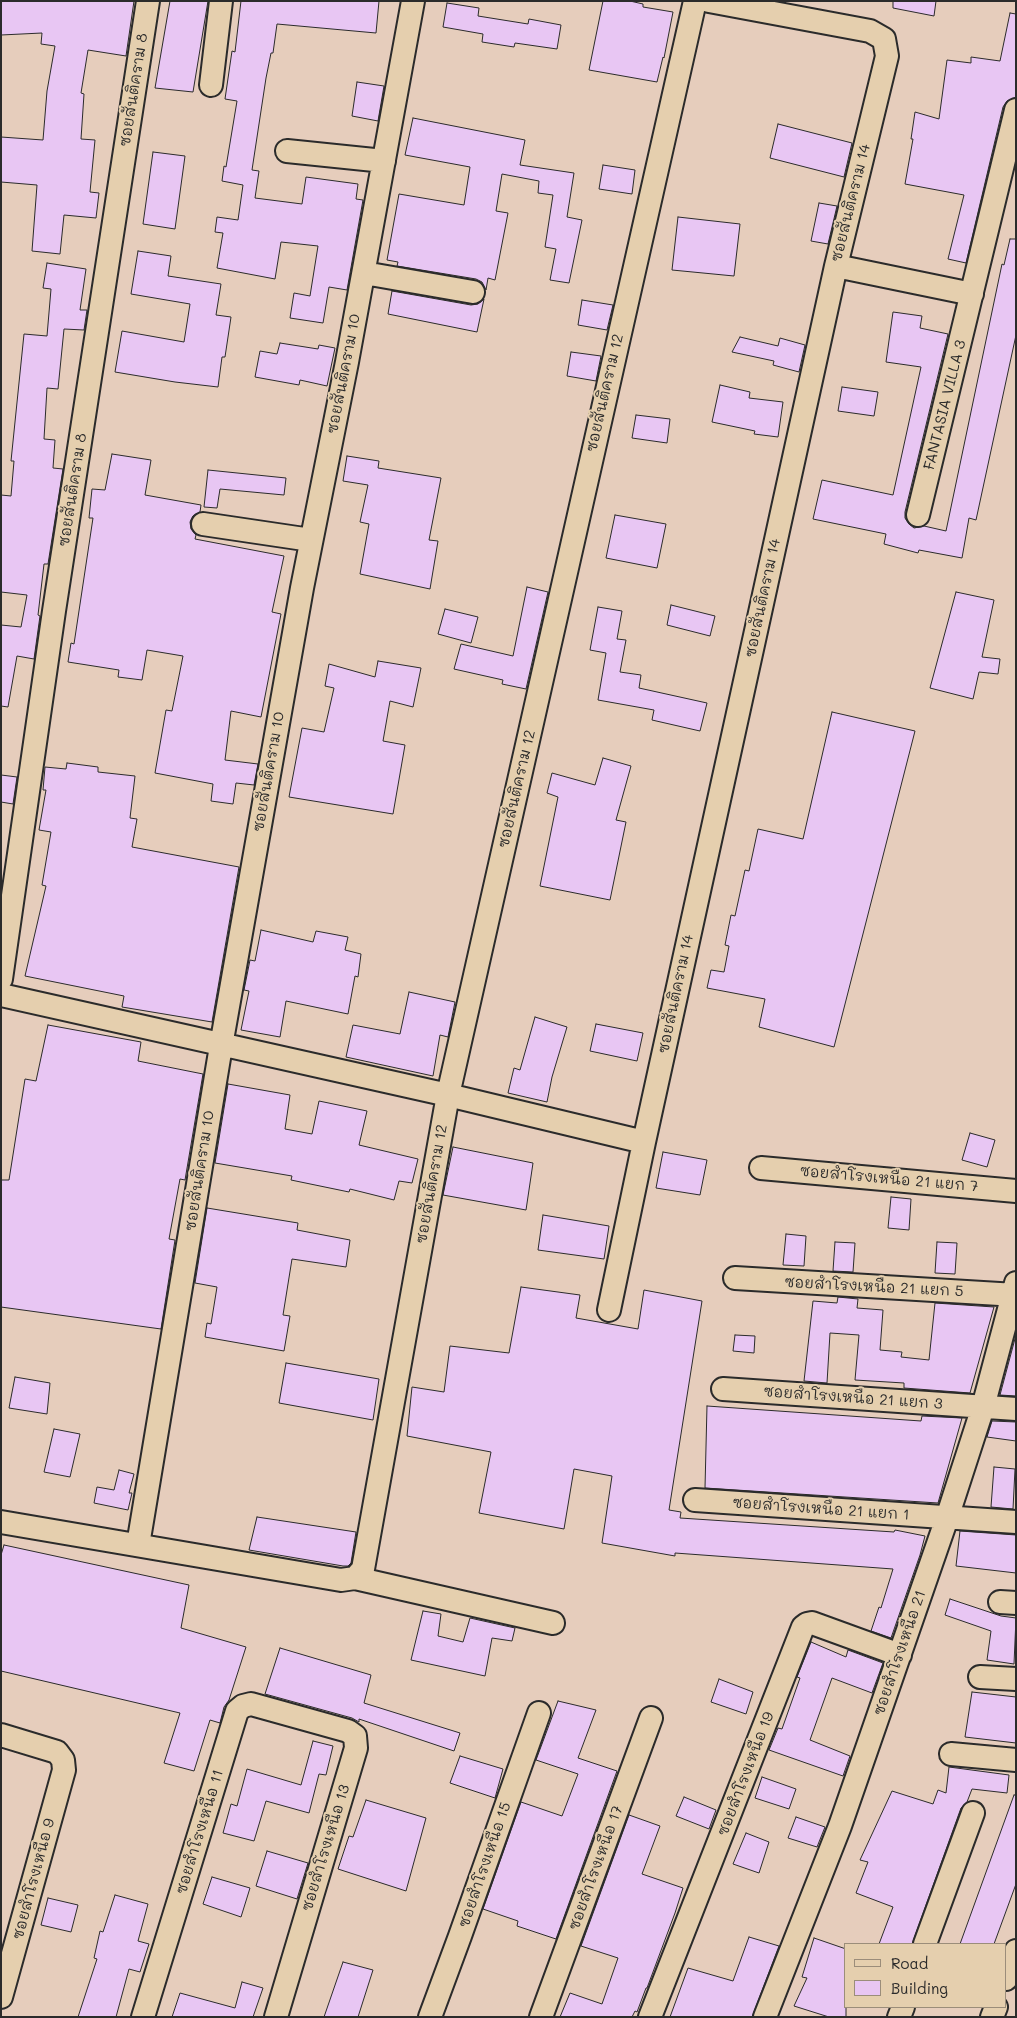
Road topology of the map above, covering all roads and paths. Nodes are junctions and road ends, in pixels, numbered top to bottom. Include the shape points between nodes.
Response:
1 (148, 1) edge
2 (221, 1) edge
3 (413, 1) edge
4 (695, 1) edge
5 (709, 1) edge
6 (760, 7) edge
7 (211, 85) dead end
8 (1016, 110) edge
9 (287, 152) dead end
10 (384, 161) junction
11 (836, 266) junction
12 (364, 273) junction
13 (473, 292) dead end
14 (972, 294) junction
15 (918, 515) dead end
16 (203, 524) dead end
17 (311, 540) junction
18 (10, 852) edge
19 (1, 977) edge
20 (1, 995) edge
21 (221, 1046) junction
22 (448, 1095) junction
23 (644, 1142) junction
24 (761, 1168) dead end
25 (1016, 1191) edge
26 (735, 1278) dead end
27 (1015, 1291) edge
28 (609, 1310) dead end
29 (723, 1390) dead end
30 (984, 1407) junction
31 (1016, 1409) edge
32 (695, 1500) dead end
33 (947, 1518) junction
34 (1, 1522) edge
35 (1016, 1522) edge
36 (138, 1545) junction
37 (356, 1578) junction
38 (552, 1623) dead end
39 (900, 1655) junction
40 (980, 1677) dead end
41 (1016, 1679) edge
42 (539, 1713) dead end
43 (299, 1718) joint
44 (651, 1718) dead end
45 (1, 1735) edge
46 (951, 1754) dead end
47 (1016, 1760) edge
48 (972, 1813) dead end
49 (925, 1943) edge
50 (1016, 1951) edge
51 (1007, 1975) edge
52 (1, 1997) edge
53 (143, 2017) edge
54 (276, 2017) edge
55 (430, 2017) edge
56 (541, 2017) edge
57 (650, 2017) edge
58 (764, 2017) edge

1 - 18 street, ซอยสันติคราม 8 via 54,611
2 - 7 street
3 - 10 street, ซอยสันติคราม 10
4 - 22 street, ซอยสันติคราม 12
5 - 6 street
6 - 11 street, ซอยสันติคราม 14 via 870,31 884,39 888,56
8 - 14 street, FANTASIA VILLA 3
9 - 10 street
10 - 12 street, ซอยสันติคราม 10
11 - 14 street
11 - 23 street, ซอยสันติคราม 14
12 - 13 street
12 - 17 street, ซอยสันติคราม 10
14 - 15 street, FANTASIA VILLA 3
16 - 17 street
17 - 21 street, ซอยสันติคราม 10
18 - 19 street, ซอยสันติคราม 8
20 - 21 street
21 - 22 street
21 - 36 street, ซอยสันติคราม 10
22 - 23 street
22 - 37 street, ซอยสันติคราม 12 via 363,1568
23 - 28 street, ซอยสันติคราม 14
24 - 25 street, ซอยสำโรงเหนือ 21 แยก 7
26 - 27 street, ซอยสำโรงเหนือ 21 แยก 5
27 - 30 street, ซอยสำโรงเหนือ 21
29 - 30 street, ซอยสำโรงเหนือ 21 แยก 3
30 - 31 street, ซอยสำโรงเหนือ 21 แยก 3
30 - 33 street, ซอยสำโรงเหนือ 21
32 - 33 street, ซอยสำโรงเหนือ 21 แยก 1
33 - 35 street, ซอยสำโรงเหนือ 21 แยก 1
33 - 39 street, ซอยสำโรงเหนือ 21
34 - 36 street
36 - 37 street via 341,1580
37 - 38 street
39 - 57 street, ซอยสำโรงเหนือ 19 via 812,1623 803,1627
39 - 58 street, ซอยสำโรงเหนือ 21 via 840,1826
40 - 41 street
42 - 55 street, ซอยสำโรงเหนือ 15
43 - 53 street, ซอยสำโรงเหนือ 11 via 251,1704 237,1711
43 - 54 street, ซอยสำโรงเหนือ 13 via 348,1731 355,1736 356,1748
44 - 56 street, ซอยสำโรงเหนือ 17
45 - 52 street, ซอยสำโรงเหนือ 9 via 57,1752 63,1760 64,1770
46 - 47 street
48 - 49 street
50 - 51 street

